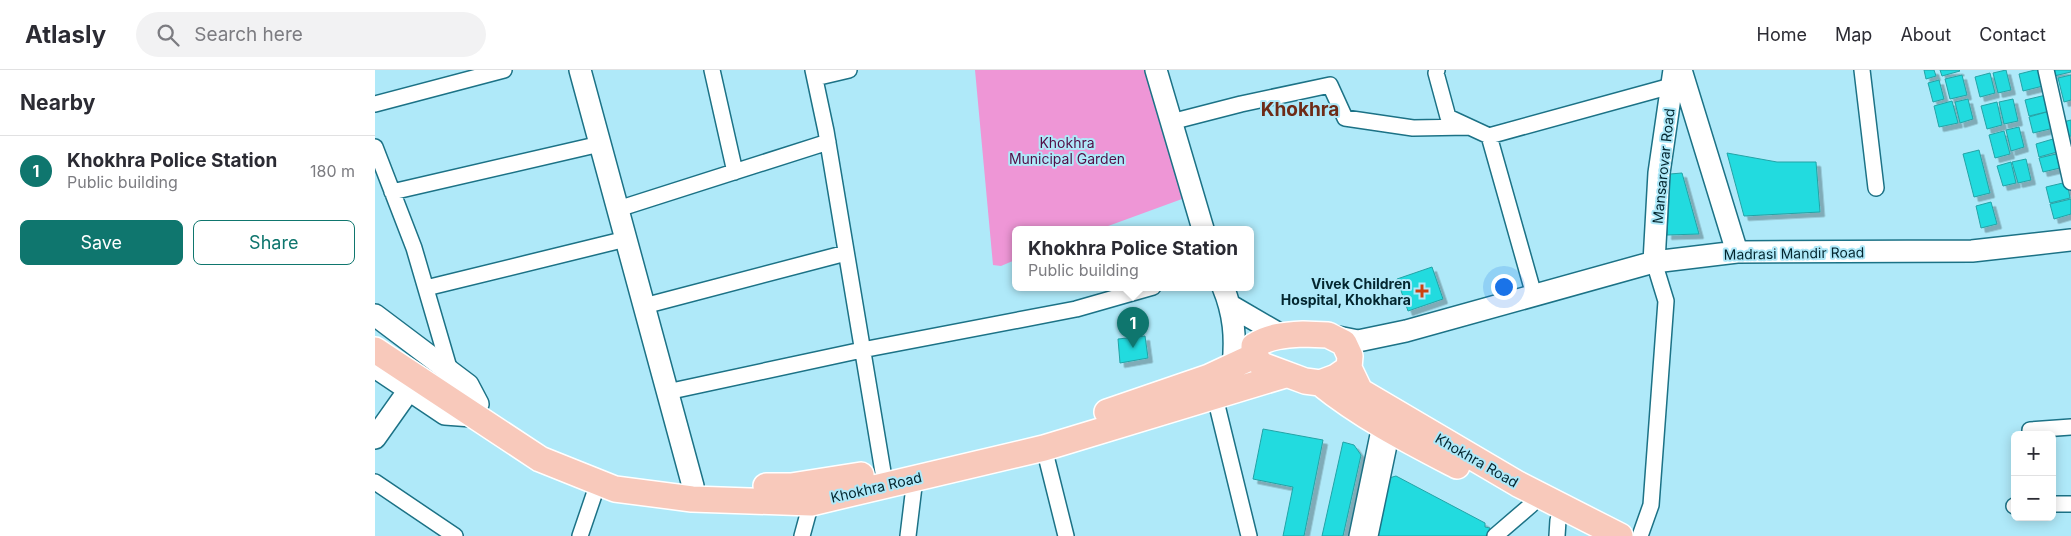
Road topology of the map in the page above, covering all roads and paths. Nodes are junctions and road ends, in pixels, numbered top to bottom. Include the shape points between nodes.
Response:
1 (503, 70) edge
2 (580, 70) edge
3 (711, 70) edge
4 (849, 70) edge
5 (1156, 70) edge
6 (1437, 70) edge
7 (1862, 70) edge
8 (2046, 70) edge
9 (814, 74) edge
10 (1675, 75) edge
11 (375, 104) edge
12 (1171, 122) junction
13 (1469, 127) junction
14 (1489, 136) junction
15 (828, 142) junction
16 (600, 144) junction
17 (375, 147) edge
18 (735, 172) junction
19 (2071, 182) edge
20 (1876, 188) dead end
21 (392, 192) junction
22 (618, 208) junction
23 (1202, 226) edge
24 (626, 239) junction
25 (2071, 240) edge
26 (1737, 252) junction
27 (846, 254) junction
28 (1654, 262) junction
29 (426, 288) junction
30 (1139, 291) edge
31 (1225, 291) edge
32 (1535, 295) junction
33 (644, 306) junction
34 (1231, 306) junction
35 (375, 315) edge
36 (1406, 330) junction
37 (375, 334) edge
38 (1281, 335) junction
39 (1328, 335) junction
40 (375, 350) edge
41 (862, 350) junction
42 (1243, 361) junction
43 (1349, 362) junction
44 (375, 367) edge
45 (450, 371) junction
46 (1285, 375) junction
47 (1320, 383) junction
48 (1212, 386) junction
49 (409, 390) junction
50 (667, 392) junction
51 (471, 407) junction
52 (2071, 427) edge
53 (1386, 428) junction
54 (2030, 430) dead end
55 (375, 438) edge
56 (1044, 448) junction
57 (883, 472) junction
58 (915, 478) junction
59 (375, 482) edge
60 (598, 482) junction
61 (693, 486) junction
62 (810, 493) junction
63 (2056, 504) edge
64 (2071, 504) edge
65 (1531, 505) junction
66 (1558, 528) edge
67 (455, 536) edge
68 (580, 536) edge
69 (802, 536) edge
70 (908, 536) edge
71 (1066, 536) edge
72 (1249, 536) edge
73 (1357, 536) edge
74 (1370, 536) edge
75 (1495, 536) edge
76 (1590, 536) edge
77 (1619, 536) edge
78 (1640, 536) edge

1 - 11 street
2 - 16 street
3 - 18 street
4 - 9 street
5 - 12 street
6 - 13 street via 1448,117
7 - 20 street
8 - 19 street
9 - 15 street
10 - 14 street
10 - 26 street
10 - 28 street, Mansarovar Road via 1659,173
12 - 13 street via 1330,85 1345,118 1413,128
12 - 23 street
13 - 14 street
14 - 32 street
15 - 18 street
15 - 27 street
16 - 21 street
16 - 22 street
17 - 21 street
18 - 22 street
21 - 29 street
22 - 24 street
24 - 29 street
24 - 33 street
25 - 26 street, Madrasi Mandir Road via 1972,251
26 - 28 street, Madrasi Mandir Road
27 - 33 street
27 - 41 street
28 - 32 street, Madrasi Mandir Road
28 - 78 street via 1666,301 1651,505
29 - 45 street
30 - 41 street via 1076,309
31 - 34 street
32 - 36 street, Madrasi Mandir Road
33 - 50 street
34 - 38 street
34 - 42 street via 1235,344
35 - 45 street
36 - 39 street via 1358,341
36 - 43 street
37 - 51 main road
38 - 39 main road
38 - 42 main road via 1254,346
39 - 43 main road, Khokhra Road via 1343,343
40 - 51 main road
41 - 50 street
41 - 57 street
42 - 46 main road
42 - 48 main road, Khokhra Road
43 - 47 main road via 1336,377
43 - 77 main road, Khokhra Road via 1360,391 1517,484
44 - 49 street
45 - 51 street via 468,385
46 - 47 main road
46 - 48 main road, Khokhra Road
47 - 53 main road, Khokhra Road
48 - 56 main road, Khokhra Road
48 - 57 main road, Khokhra Road via 1040,435
48 - 72 street
49 - 51 street via 445,414
49 - 55 street
50 - 61 street
51 - 60 main road, Khokhra Road via 540,459
51 - 61 main road, Khokhra Road via 546,448 619,476
52 - 54 street
53 - 65 main road, Khokhra Road
53 - 73 street
53 - 74 street
56 - 58 main road, Khokhra Road
56 - 71 street
57 - 62 main road, Khokhra Road
58 - 62 main road, Khokhra Road
58 - 70 street
59 - 67 street
60 - 62 main road, Khokhra Road via 615,489 692,499
60 - 68 street
61 - 62 main road, Khokhra Road via 791,486
62 - 69 street
63 - 64 street
65 - 66 main road, Khokhra Road
65 - 75 street
66 - 76 main road, Khokhra Road

